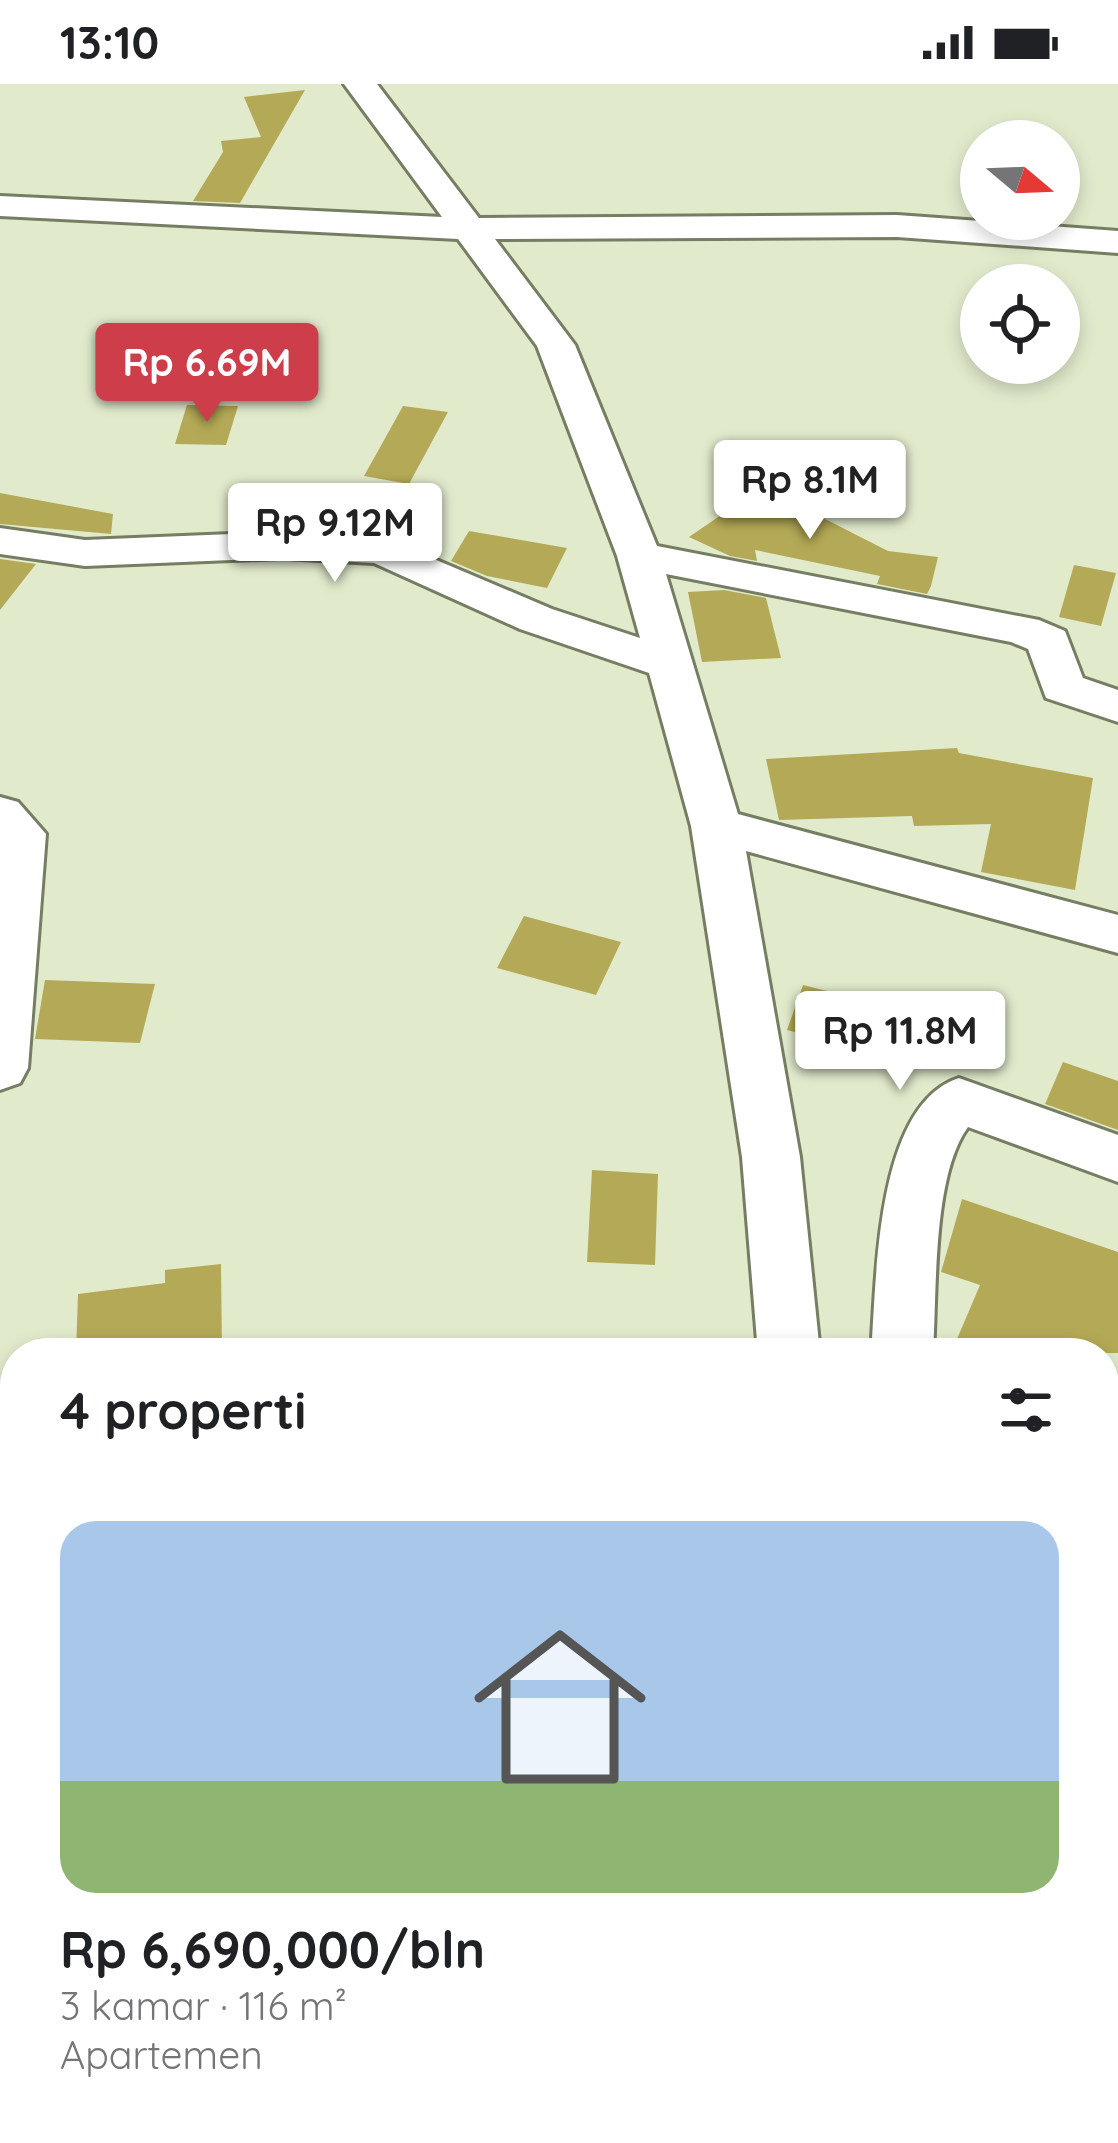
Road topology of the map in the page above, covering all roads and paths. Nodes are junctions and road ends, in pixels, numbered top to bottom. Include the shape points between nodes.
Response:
1 (360, 84) edge
2 (0, 206) edge
3 (466, 229) junction
4 (1118, 242) edge
5 (0, 541) edge
6 (639, 556) junction
7 (670, 664) junction
8 (1118, 707) edge
9 (0, 814) edge
10 (716, 826) junction
11 (1118, 934) edge
12 (0, 1068) edge
13 (1118, 1159) edge
14 (788, 1338) edge
15 (904, 1338) edge

1 - 3 street
2 - 3 street
3 - 4 street via 897,226
3 - 6 street via 556,345
5 - 7 street via 85,553 382,550 536,619
6 - 7 street
6 - 8 street via 1023,630 1049,641 1062,687
7 - 10 street
9 - 12 street via 20,835
10 - 11 street
10 - 14 street via 771,1157
13 - 15 street via 958,1100 945,1108 924,1156

